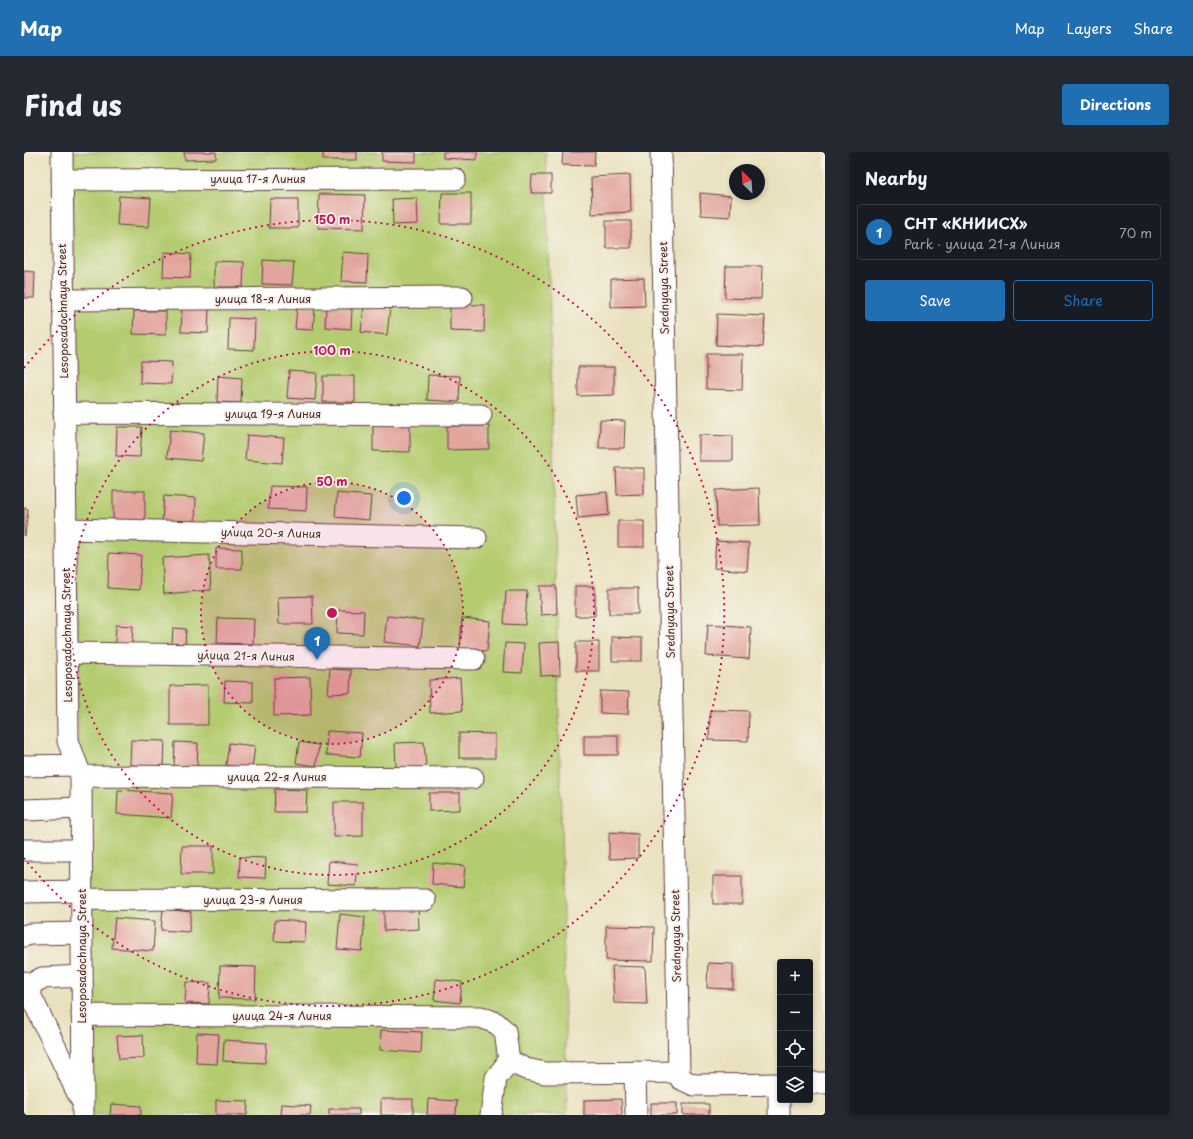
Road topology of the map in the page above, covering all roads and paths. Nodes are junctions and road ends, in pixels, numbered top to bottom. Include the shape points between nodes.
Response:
1 (62, 152) edge
2 (661, 152) edge
3 (455, 179) dead end
4 (62, 180) junction
5 (462, 297) dead end
6 (64, 300) junction
7 (64, 413) junction
8 (481, 415) dead end
9 (66, 529) junction
10 (476, 538) dead end
11 (67, 654) junction
12 (474, 659) dead end
13 (24, 766) edge
14 (79, 770) junction
15 (473, 778) dead end
16 (81, 808) junction
17 (24, 810) edge
18 (24, 850) edge
19 (81, 850) junction
20 (24, 892) edge
21 (82, 895) junction
22 (425, 900) dead end
23 (82, 933) junction
24 (24, 936) edge
25 (82, 976) junction
26 (26, 985) edge
27 (82, 1015) junction
28 (509, 1061) junction
29 (636, 1072) junction
30 (679, 1072) junction
31 (813, 1083) edge
32 (825, 1083) edge
33 (777, 1084) edge
34 (780, 1103) edge
35 (83, 1109) edge
36 (491, 1115) edge
37 (636, 1115) edge
38 (780, 1115) edge

1 - 4 street, Lesoposadochnaya Street
2 - 30 street, Srednyaya Street
3 - 4 street, улица 17-я Линия
4 - 6 street, Lesoposadochnaya Street
5 - 6 street, улица 18-я Линия
6 - 7 street, Lesoposadochnaya Street
7 - 8 street, улица 19-я Линия
7 - 9 street, Lesoposadochnaya Street
9 - 10 street, улица 20-я Линия
9 - 11 street, Lesoposadochnaya Street
11 - 12 street, улица 21-я Линия
11 - 14 street, Lesoposadochnaya Street via 68,741
13 - 14 street, улица 22-я Линия
14 - 15 street, улица 22-я Линия
14 - 16 street, Lesoposadochnaya Street
16 - 17 street
16 - 19 street, Lesoposadochnaya Street
18 - 19 street
19 - 21 street, Lesoposadochnaya Street
20 - 21 street, улица 23-я Линия
21 - 22 street, улица 23-я Линия
21 - 23 street, Lesoposadochnaya Street
23 - 24 street
23 - 25 street, Lesoposadochnaya Street
25 - 26 street via 42,978
25 - 27 street, Lesoposadochnaya Street
26 - 35 street
27 - 28 street, улица 24-я Линия via 481,1017 496,1023 506,1031
27 - 35 street, Lesoposadochnaya Street
28 - 29 street via 526,1069 545,1073
28 - 36 street via 496,1078
29 - 30 street
29 - 37 street
30 - 33 street via 681,1079 694,1085
31 - 32 street
34 - 38 street

